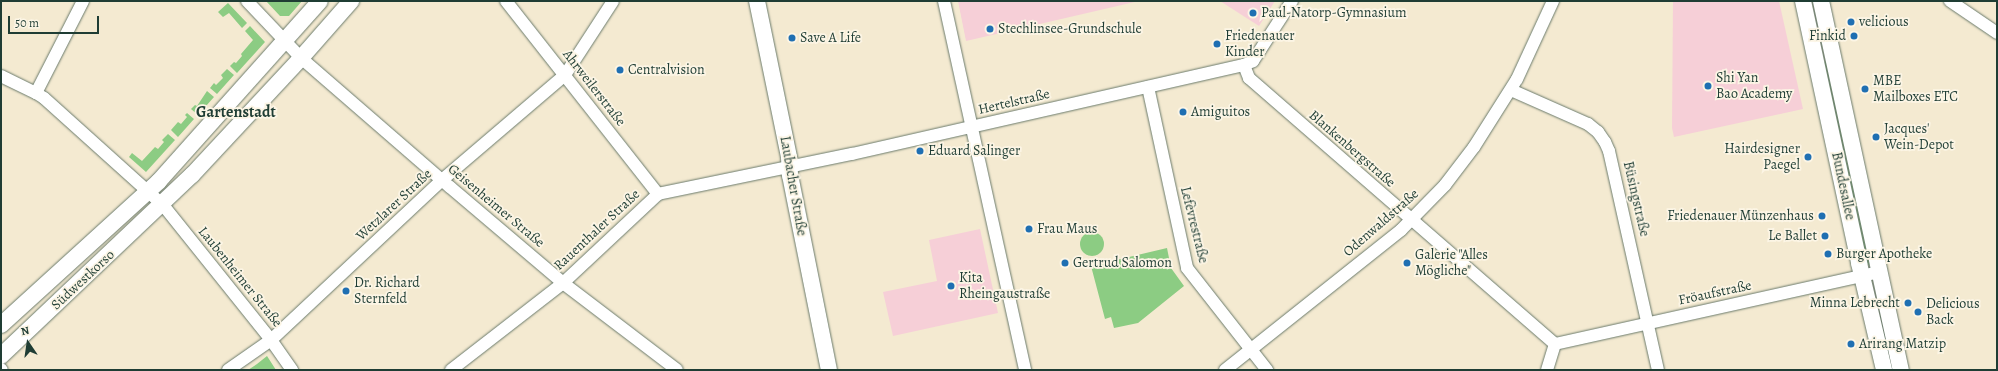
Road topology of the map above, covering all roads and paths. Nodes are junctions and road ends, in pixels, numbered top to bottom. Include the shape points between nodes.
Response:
1 (83, 1) edge
2 (247, 1) edge
3 (320, 1) edge
4 (351, 1) edge
5 (506, 1) edge
6 (613, 1) edge
7 (757, 1) edge
8 (944, 1) edge
9 (1292, 1) edge
10 (1553, 1) edge
11 (1803, 1) edge
12 (1821, 1) edge
13 (1950, 1) edge
14 (1997, 33) edge
15 (284, 42) junction
16 (301, 58) junction
17 (1244, 66) junction
18 (565, 75) junction
19 (1, 76) edge
20 (1148, 87) junction
21 (1510, 90) junction
22 (36, 93) junction
23 (971, 127) junction
24 (789, 167) junction
25 (442, 180) junction
26 (148, 191) junction
27 (658, 194) junction
28 (163, 205) junction
29 (1411, 220) junction
30 (1881, 272) junction
31 (1862, 276) junction
32 (563, 283) junction
33 (1648, 323) junction
34 (1, 325) edge
35 (271, 340) junction
36 (1555, 344) junction
37 (1251, 349) junction
38 (1, 360) edge
39 (454, 369) edge
40 (228, 370) edge
41 (292, 370) edge
42 (677, 370) edge
43 (829, 370) edge
44 (1025, 370) edge
45 (1225, 370) edge
46 (1267, 370) edge
47 (1547, 370) edge
48 (1658, 370) edge
49 (1884, 370) edge
50 (1901, 370) edge

1 - 22 street
2 - 15 street
3 - 15 street, Südwestkorso
4 - 16 street, Südwestkorso
5 - 18 street, Ahrweilerstraße
6 - 18 street, Wetzlarer Straße
7 - 24 street, Laubacher Straße
8 - 23 street
9 - 17 street via 1253,61
10 - 21 street, Odenwaldstraße via 1534,45
11 - 31 street, Bundesallee
12 - 30 street, Bundesallee
13 - 14 street
15 - 16 street
15 - 26 street, Südwestkorso
16 - 25 street, Geisenheimer Straße
16 - 28 street, Südwestkorso
17 - 20 street, Hertelstraße
17 - 29 street, Blankenbergstraße via 1249,78
18 - 25 street, Wetzlarer Straße
18 - 27 street, Ahrweilerstraße
19 - 22 street
20 - 23 street, Hertelstraße
20 - 37 street, Lefèvrestraße via 1187,268
21 - 29 street, Odenwaldstraße via 1445,185
21 - 33 street, Büsingstraße via 1588,124 1605,142
22 - 26 street
23 - 24 street, Hertelstraße
23 - 44 street
24 - 27 street, Rauenthaler Straße
24 - 43 street, Laubacher Straße
25 - 32 street, Geisenheimer Straße
25 - 35 street, Wetzlarer Straße
26 - 28 street
26 - 34 street, Südwestkorso
27 - 32 street, Rauenthaler Straße
28 - 35 street, Laubenheimer Straße
28 - 38 street, Südwestkorso
29 - 36 street, Blankenbergstraße
29 - 37 street, Odenwaldstraße
30 - 31 street, Fröaufstraße
30 - 50 street, Bundesallee
31 - 33 street, Fröaufstraße
31 - 49 street, Bundesallee
32 - 39 street, Rauenthaler Straße
32 - 42 street, Geisenheimer Straße
33 - 36 street, Fröaufstraße
33 - 48 street, Büsingstraße
35 - 40 street, Wetzlarer Straße
35 - 41 street, Laubenheimer Straße
36 - 47 street
37 - 45 street, Odenwaldstraße
37 - 46 street, Lefèvrestraße

